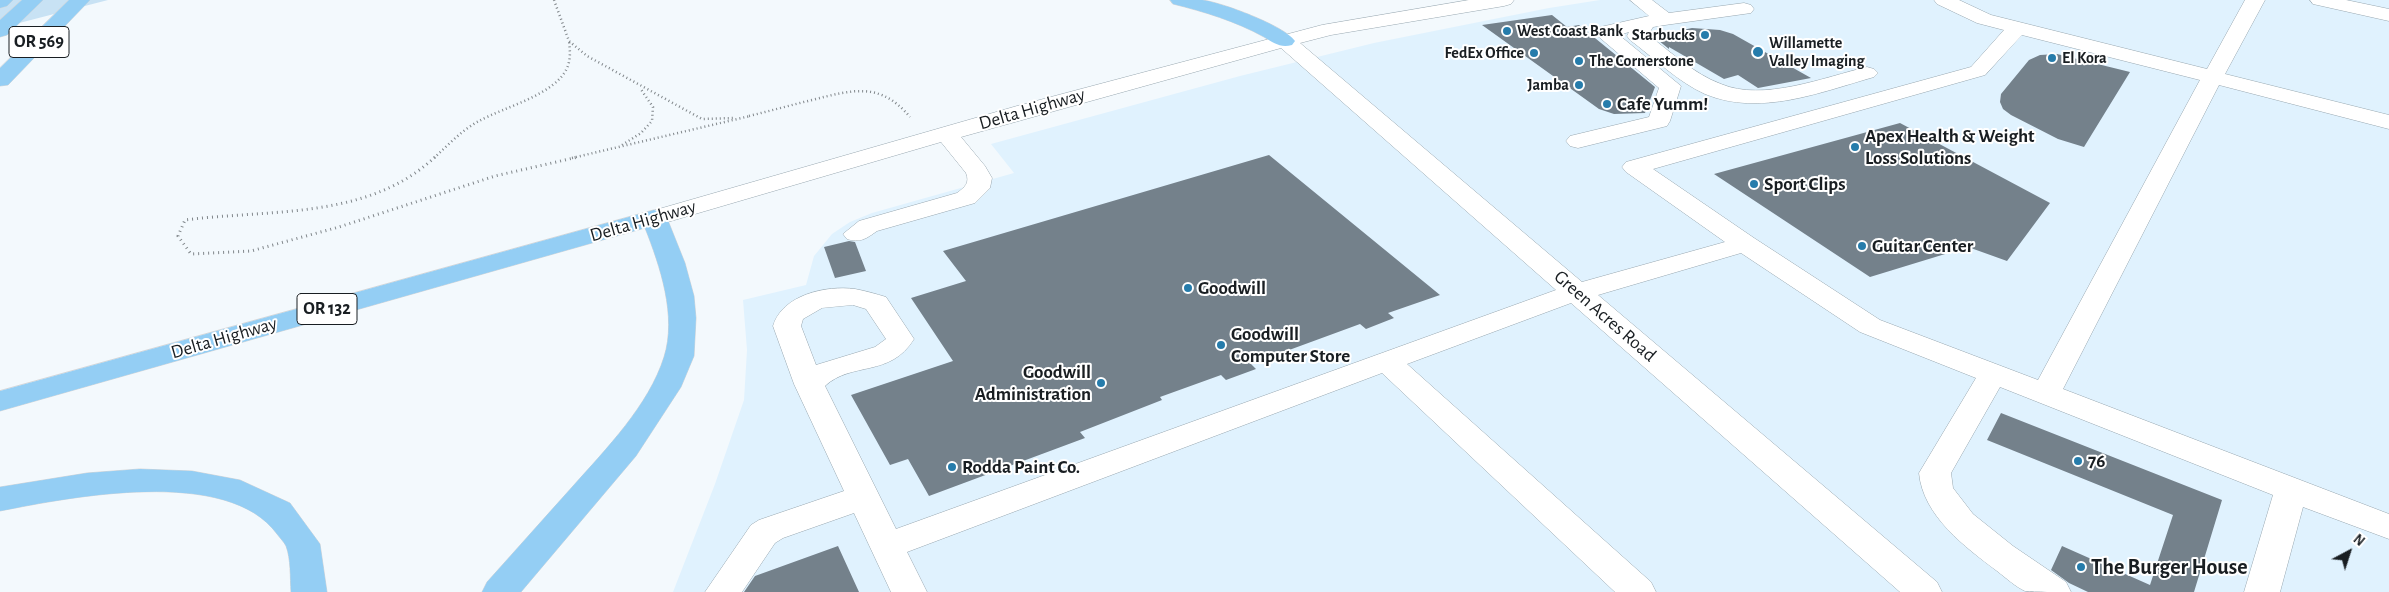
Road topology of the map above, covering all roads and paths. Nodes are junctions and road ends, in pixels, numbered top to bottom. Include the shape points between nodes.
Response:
1 (33, 0) edge
2 (554, 0) edge
3 (1180, 0) edge
4 (1504, 0) edge
5 (1640, 0) edge
6 (1944, 0) edge
7 (2255, 0) edge
8 (2320, 0) edge
9 (2356, 0) edge
10 (79, 2) edge
11 (1744, 9) dead end
12 (2389, 15) edge
13 (1665, 19) junction
14 (1645, 25) junction
15 (2017, 28) junction
16 (0, 31) edge
17 (1285, 40) junction
18 (569, 41) junction
19 (1867, 73) dead end
20 (2212, 78) junction
21 (0, 80) edge
22 (638, 85) junction
23 (750, 116) junction
24 (2389, 122) edge
25 (937, 136) junction
26 (1578, 141) dead end
27 (617, 147) junction
28 (654, 218) junction
29 (856, 234) dead end
30 (1745, 244) junction
31 (1576, 291) junction
32 (1387, 361) junction
33 (1992, 374) junction
34 (809, 384) dead end
35 (2045, 394) junction
36 (0, 401) edge
37 (2291, 489) junction
38 (863, 497) junction
39 (0, 499) edge
40 (2389, 527) edge
41 (887, 546) junction
42 (309, 592) edge
43 (500, 592) edge
44 (722, 592) edge
45 (909, 592) edge
46 (1638, 592) edge
47 (1924, 592) edge
48 (2053, 592) edge
49 (2262, 592) edge

1 - 16 highway, OR 569
2 - 18 path
3 - 17 highway via 1227,12
4 - 17 street, Delta Highway via 1329,29
5 - 13 street
6 - 15 street via 1977,16
7 - 20 street
8 - 12 street
9 - 12 street
10 - 21 highway, OR 569
11 - 13 street
13 - 14 street
14 - 19 street via 1637,36 1712,88 1733,95 1762,98
14 - 26 street via 1603,32 1670,86 1659,121
15 - 20 street
15 - 30 street via 1978,71 1634,167
17 - 25 street, Delta Highway / OR 132
17 - 31 street, Green Acres Road
18 - 22 path via 586,56
18 - 27 path via 571,63 561,77 535,95 477,121 455,136 426,166 404,180 345,203 185,220 178,236 191,254 251,251 339,227 495,176
20 - 24 street
20 - 35 street
22 - 23 path via 702,119
22 - 27 path via 654,106 656,114 639,136
23 - 25 path via 852,90 867,90 892,98
23 - 27 path
25 - 28 street, Delta Highway / OR 132
25 - 29 street via 977,171 980,178 978,188 966,198 868,226
28 - 36 highway, Delta Highway / OR 132
28 - 43 highway via 672,263 680,296 679,356 666,387 625,448
30 - 31 street
30 - 33 street via 1870,326
31 - 32 street
31 - 47 street, Green Acres Road
32 - 41 street
32 - 46 street
33 - 35 street
33 - 48 street via 1934,472 1933,480 1947,508 1964,527
34 - 38 street
35 - 37 street
37 - 40 street
37 - 49 street
38 - 41 street
38 - 44 street via 770,529
39 - 42 highway via 98,483 152,480 196,482 232,489 262,501 289,521 306,547 311,574
41 - 45 street

